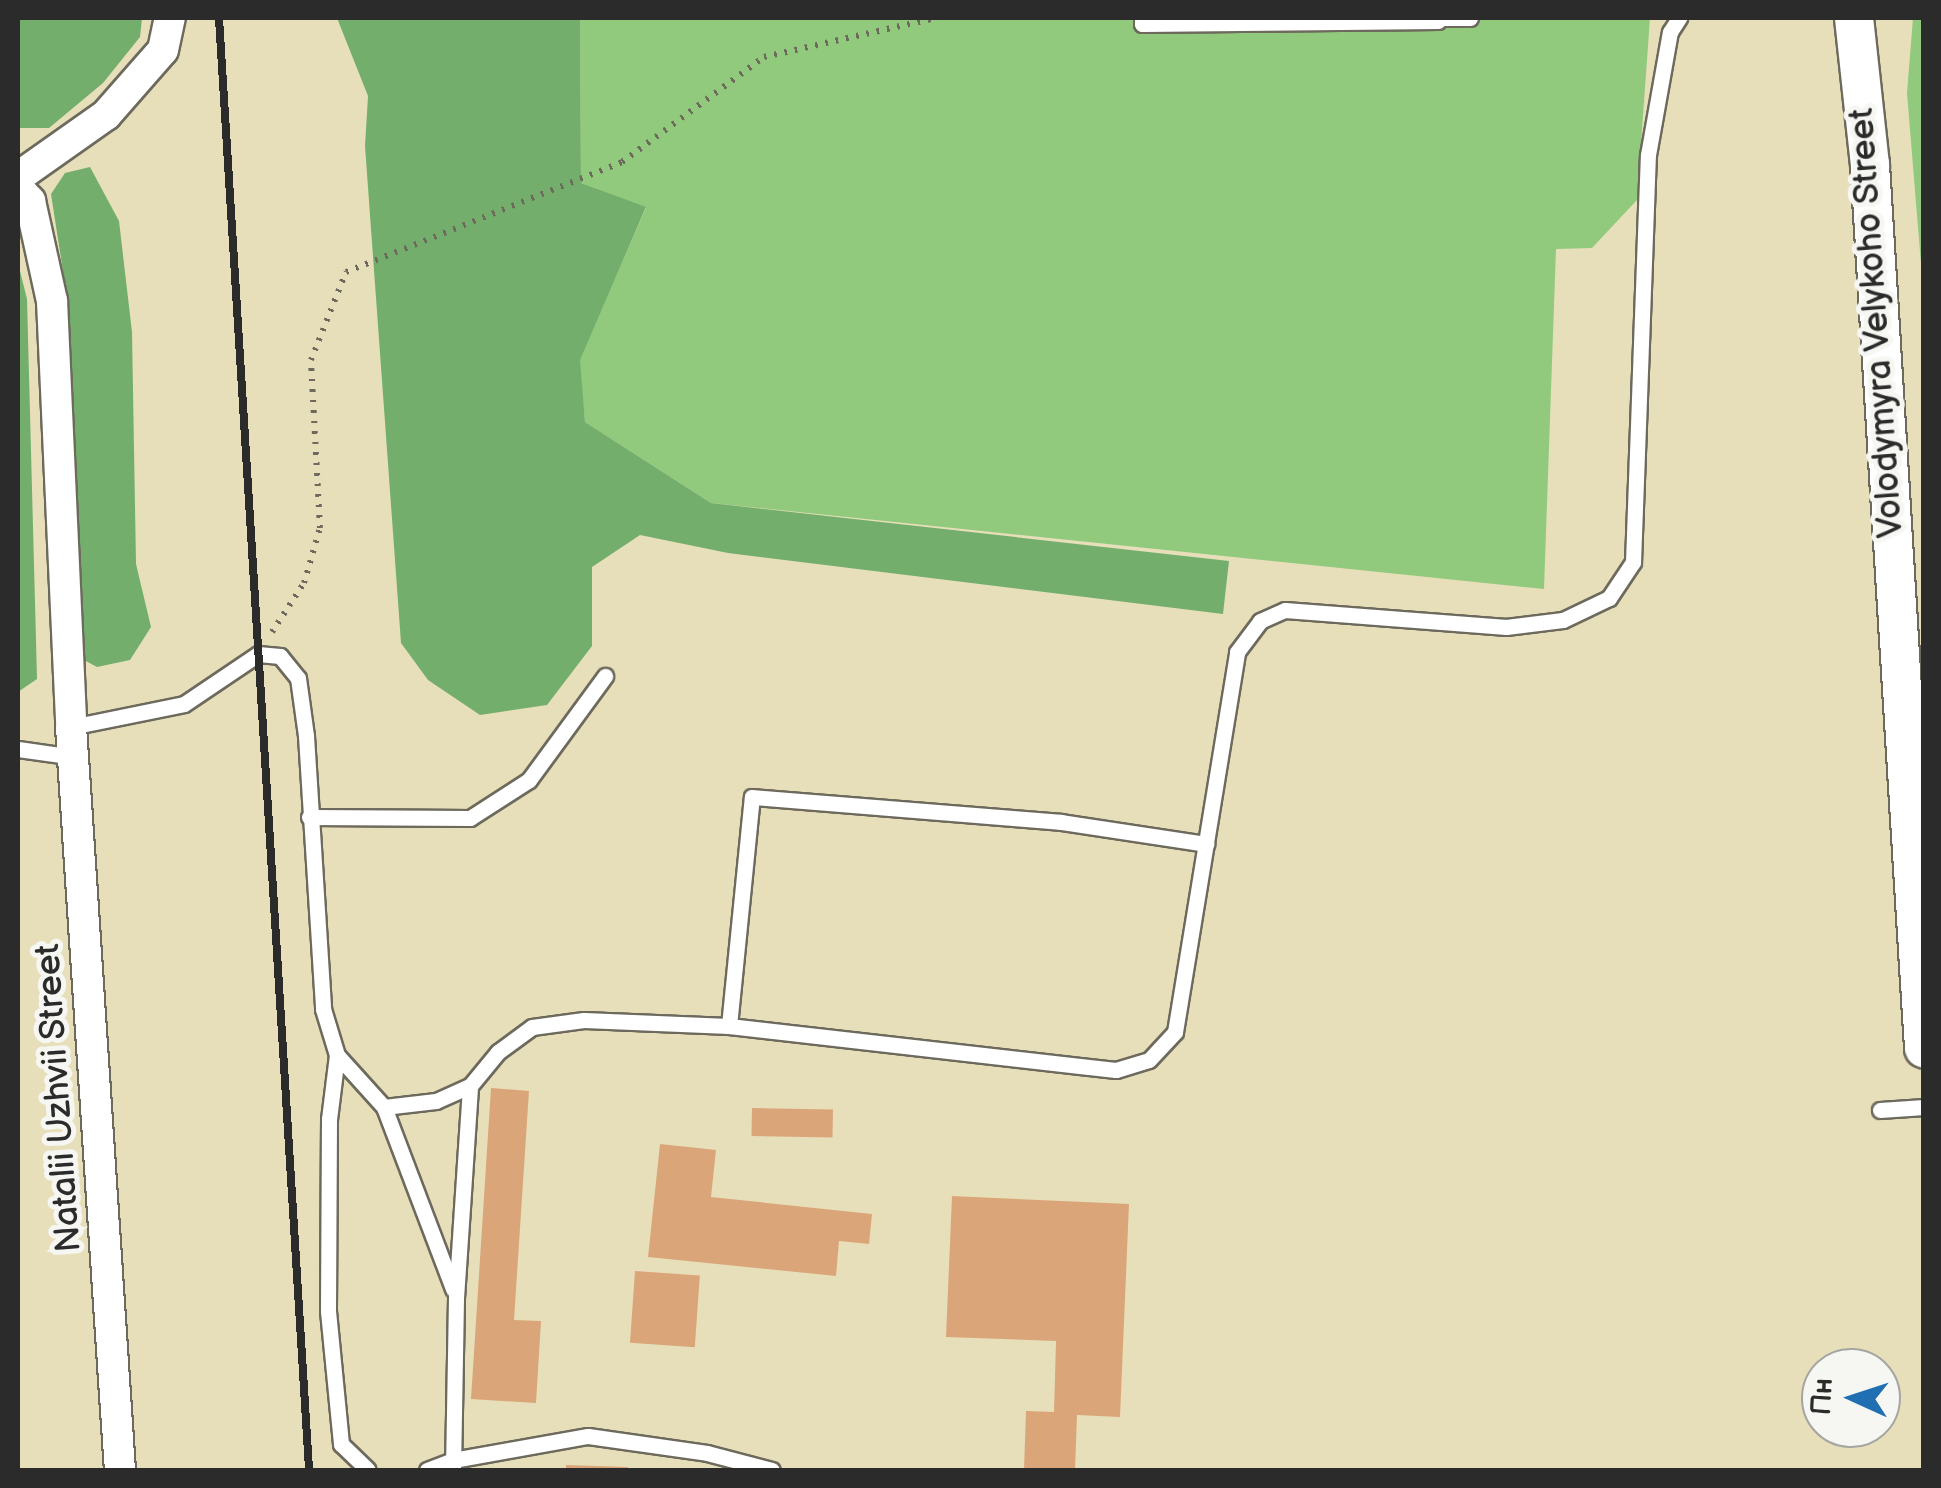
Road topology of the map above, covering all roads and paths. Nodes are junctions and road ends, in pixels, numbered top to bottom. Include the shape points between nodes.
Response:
1 (170, 18) edge
2 (936, 18) edge
3 (1142, 18) edge
4 (1470, 18) edge
5 (1679, 18) edge
6 (1854, 18) edge
7 (1437, 19) edge
8 (20, 195) edge
9 (258, 654) junction
10 (604, 676) dead end
11 (73, 742) junction
12 (18, 750) edge
13 (309, 817) junction
14 (1206, 844) junction
15 (728, 1026) junction
16 (1924, 1048) edge
17 (337, 1055) junction
18 (470, 1086) junction
19 (384, 1107) junction
20 (1924, 1107) edge
21 (1880, 1110) dead end
22 (456, 1298) junction
23 (453, 1465) edge
24 (120, 1470) edge
25 (368, 1470) edge
26 (427, 1470) edge
27 (772, 1470) edge

1 - 8 street, Natalii Uzhvii Street via 162,50 106,115
2 - 9 path via 764,58 622,162 346,272 311,360 320,528 304,583
3 - 7 lane via 1142,24
4 - 7 lane
5 - 14 lane via 1670,32 1648,156 1633,562 1609,598 1563,620 1506,627 1285,610 1260,622 1237,652
6 - 16 street, Volodymyra Velykoho Street via 1870,165
8 - 11 street, Natalii Uzhvii Street via 52,300
9 - 11 lane via 184,704
9 - 13 lane via 280,656 298,678
10 - 13 lane via 529,780 470,818
11 - 12 lane
11 - 24 street, Natalii Uzhvii Street
13 - 17 lane via 323,1009
14 - 15 lane via 1175,1032 1150,1060 1116,1070
14 - 15 lane via 1061,822 752,797
15 - 18 lane via 584,1020 532,1027 498,1052
17 - 19 lane
17 - 25 lane via 328,1311 341,1444
18 - 19 lane via 436,1101
18 - 22 lane
19 - 22 lane
20 - 21 lane
22 - 23 lane
23 - 26 lane
23 - 27 lane via 588,1436

